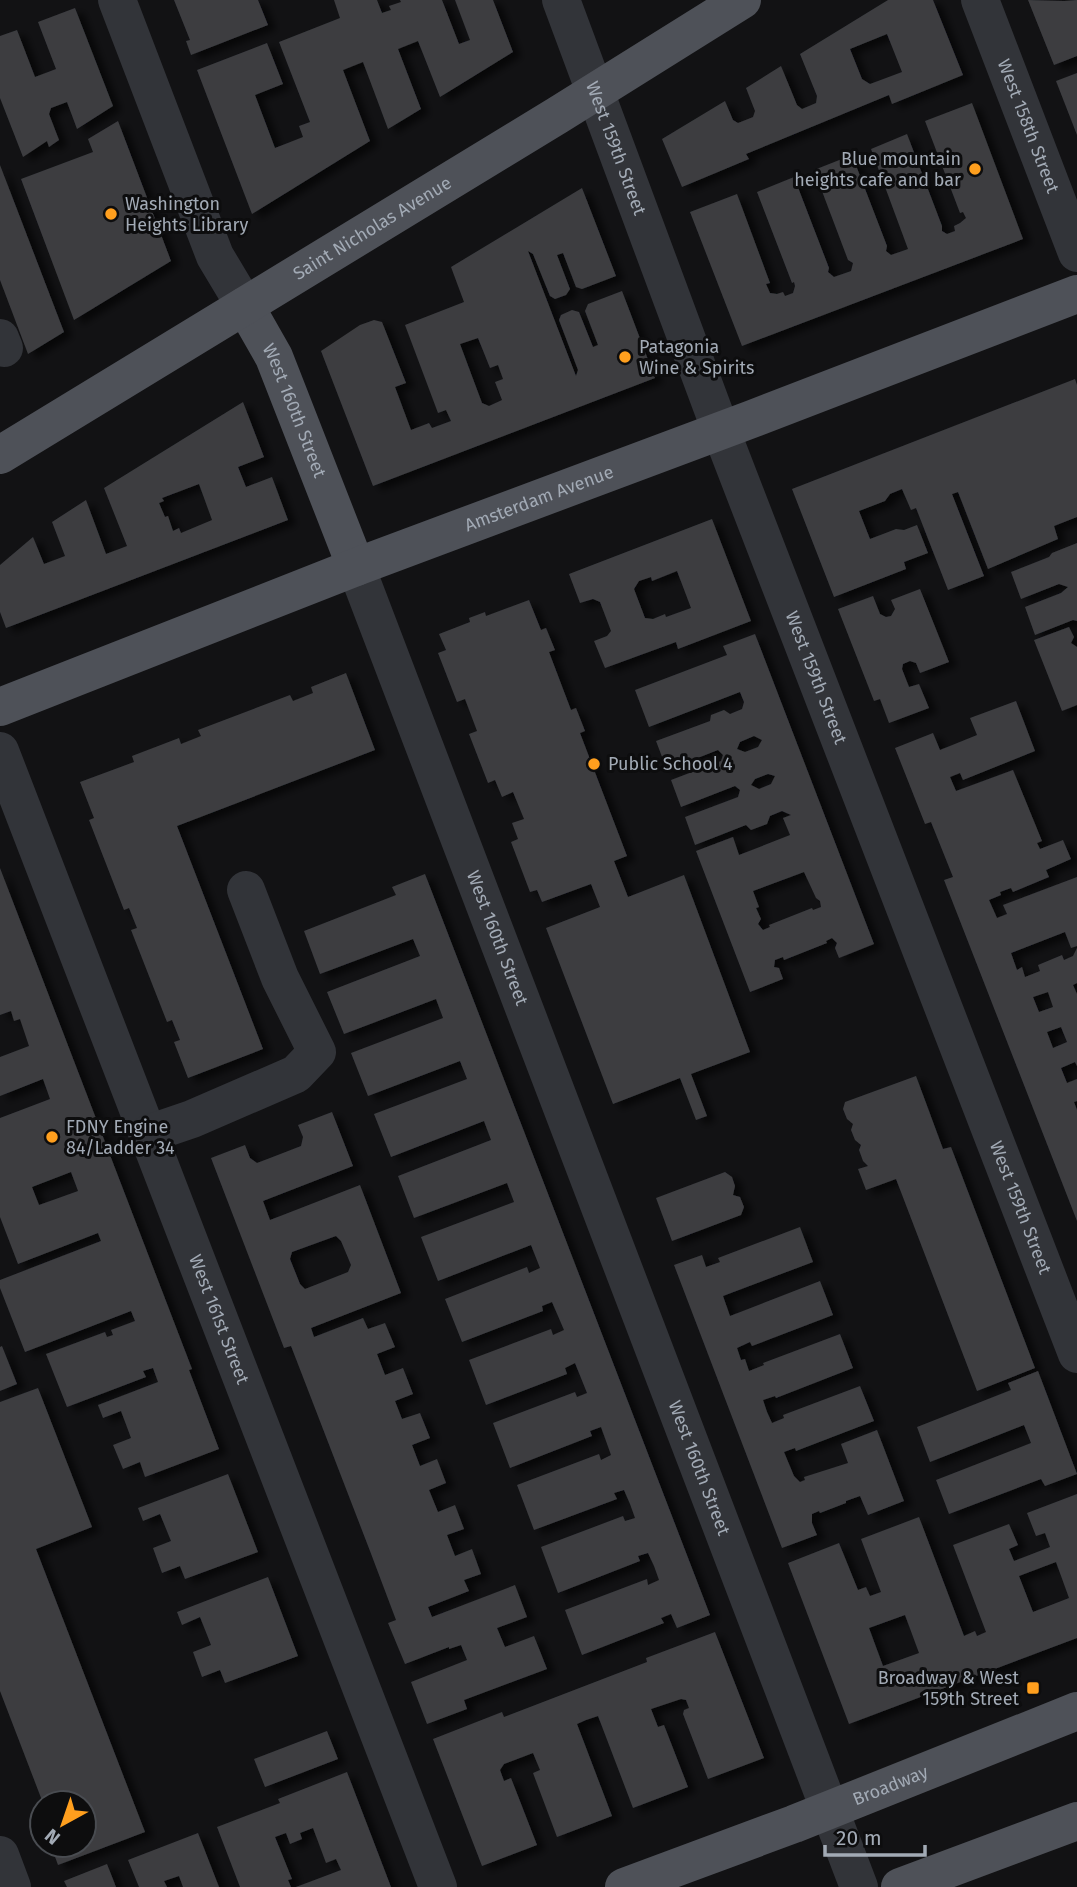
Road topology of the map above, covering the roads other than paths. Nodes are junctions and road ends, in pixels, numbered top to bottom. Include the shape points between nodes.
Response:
1 (117, 0) edge
2 (561, 0) edge
3 (741, 0) edge
4 (980, 0) edge
5 (596, 92) junction
6 (1077, 253) edge
7 (1077, 294) edge
8 (245, 306) junction
9 (721, 430) junction
10 (0, 455) edge
11 (356, 567) junction
12 (0, 707) edge
13 (0, 751) edge
14 (246, 890) dead end
15 (148, 1134) junction
16 (1077, 1354) edge
17 (1077, 1711) edge
18 (828, 1809) junction
19 (1077, 1821) edge
20 (0, 1855) edge
21 (12, 1887) edge
22 (438, 1887) edge
23 (624, 1887) edge
24 (859, 1887) edge
25 (900, 1887) edge

1 - 8 street, West 160th Street via 215,256
2 - 5 street, West 159th Street
3 - 5 main road, Saint Nicholas Avenue
4 - 6 street, West 158th Street
5 - 8 main road, Saint Nicholas Avenue
5 - 9 street, West 159th Street
7 - 9 main road, Amsterdam Avenue
8 - 10 main road, Saint Nicholas Avenue
8 - 11 main road, West 160th Street via 274,357
9 - 11 main road, Amsterdam Avenue
9 - 16 street, West 159th Street
11 - 12 main road, Amsterdam Avenue
11 - 18 street, West 160th Street
13 - 15 street, West 161st Street
14 - 15 street via 280,978 317,1052 296,1074
15 - 22 street, West 161st Street
17 - 18 main road, Broadway
18 - 23 main road, Broadway
18 - 24 street, West 160th Street
19 - 25 main road
20 - 21 street

